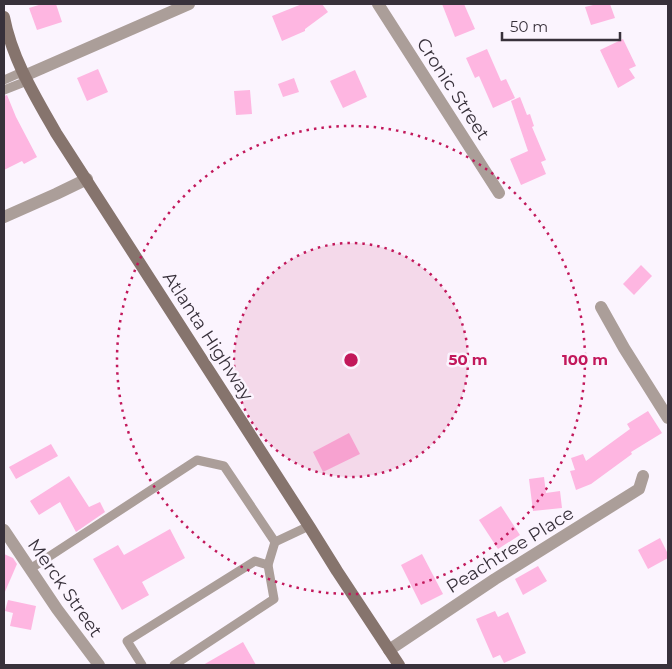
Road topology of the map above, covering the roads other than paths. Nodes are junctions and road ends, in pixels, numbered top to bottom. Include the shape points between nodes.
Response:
1 (189, 4) edge
2 (378, 4) edge
3 (4, 17) edge
4 (24, 76) junction
5 (4, 80) edge
6 (4, 90) edge
7 (87, 179) junction
8 (499, 193) dead end
9 (4, 217) edge
10 (601, 307) dead end
11 (668, 418) edge
12 (643, 476) dead end
13 (309, 526) junction
14 (4, 530) edge
15 (275, 542) junction
16 (268, 565) junction
17 (30, 569) junction
18 (389, 650) junction
19 (99, 665) edge
20 (142, 665) edge
21 (174, 665) edge
22 (399, 665) edge

1 - 4 street
2 - 8 street, Cronic Street
3 - 4 main road, Atlanta Highway
4 - 5 lane
4 - 6 lane
4 - 7 main road, Atlanta Highway
7 - 9 street
7 - 13 main road, Atlanta Highway
10 - 11 street
12 - 18 street, Peachtree Place via 639,489 496,578
13 - 15 lane
13 - 18 main road, Atlanta Highway
14 - 17 street, Merck Street
15 - 16 lane
15 - 17 lane via 224,466 198,460
16 - 20 lane via 255,561 127,641
16 - 21 lane via 274,599
17 - 19 street, Merck Street
18 - 22 main road, Atlanta Highway

